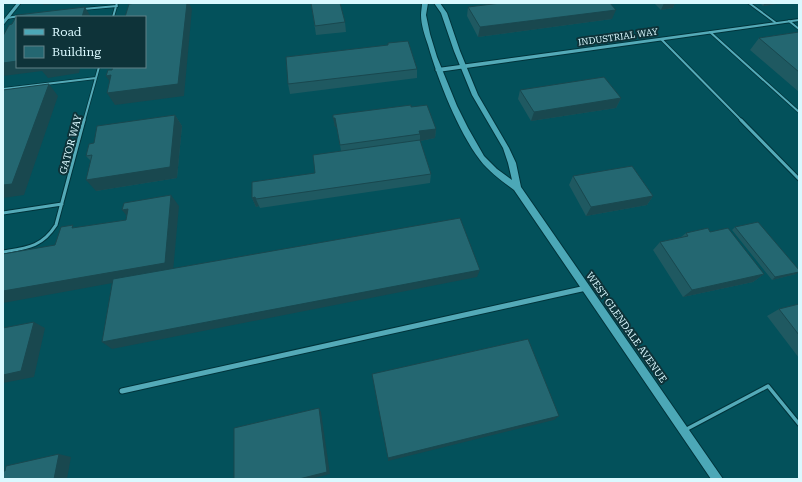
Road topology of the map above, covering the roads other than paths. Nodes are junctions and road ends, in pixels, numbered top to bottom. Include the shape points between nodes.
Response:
1 (19, 3) edge
2 (425, 3) edge
3 (437, 3) edge
4 (749, 3) edge
5 (117, 4) edge
6 (78, 10) edge
7 (113, 16) edge
8 (16, 17) edge
9 (7, 18) junction
10 (799, 20) edge
11 (789, 22) junction
12 (3, 23) edge
13 (776, 23) junction
14 (799, 29) edge
15 (710, 32) junction
16 (661, 39) junction
17 (463, 66) junction
18 (99, 68) edge
19 (438, 70) junction
20 (96, 78) junction
21 (3, 89) edge
22 (799, 112) edge
23 (799, 179) edge
24 (517, 188) junction
25 (62, 204) junction
26 (3, 213) edge
27 (3, 252) edge
28 (586, 288) junction
29 (122, 392) dead end
30 (799, 424) edge
31 (685, 431) junction
32 (718, 479) edge

1 - 9 street
2 - 19 main road, WEST GLENDALE AVENUE via 422,14
3 - 17 main road, WEST GLENDALE AVENUE via 444,13
4 - 13 lane
5 - 6 lane
5 - 7 lane
8 - 9 lane
9 - 12 street
10 - 11 street, INDUSTRIAL WAY
11 - 13 street, INDUSTRIAL WAY
11 - 14 lane
13 - 15 street, INDUSTRIAL WAY
15 - 16 street, INDUSTRIAL WAY
15 - 22 lane
16 - 17 street, INDUSTRIAL WAY
16 - 23 lane
17 - 19 street, INDUSTRIAL WAY
17 - 24 main road, WEST GLENDALE AVENUE via 486,117 506,148
18 - 20 lane, GATOR WAY
19 - 24 main road, WEST GLENDALE AVENUE via 458,116 482,157 491,168
20 - 21 lane
20 - 25 lane, GATOR WAY
24 - 28 main road, WEST GLENDALE AVENUE
25 - 26 lane
25 - 27 lane, GATOR WAY via 56,225 43,242
28 - 29 street
28 - 31 main road, WEST GLENDALE AVENUE
30 - 31 lane via 768,386
31 - 32 main road, WEST GLENDALE AVENUE

